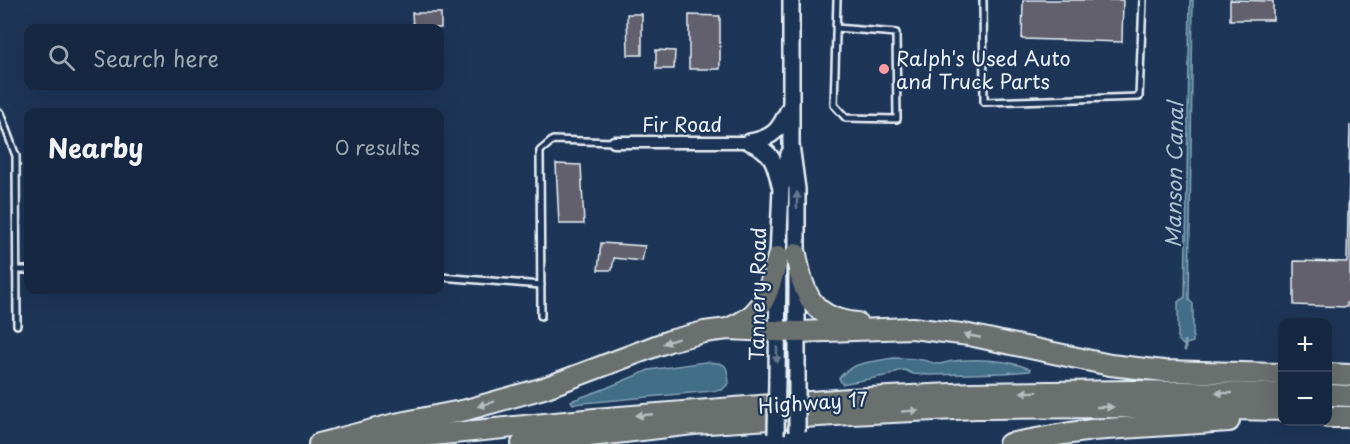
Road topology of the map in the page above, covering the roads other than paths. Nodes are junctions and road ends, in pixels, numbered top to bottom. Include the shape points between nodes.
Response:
1 (791, 0) edge
2 (837, 0) edge
3 (983, 0) edge
4 (1143, 0) edge
5 (836, 28) junction
6 (792, 101) junction
7 (0, 112) edge
8 (614, 142) joint
9 (750, 142) junction
10 (791, 145) junction
11 (781, 188) junction
12 (787, 256) junction
13 (16, 270) junction
14 (24, 270) edge
15 (444, 278) edge
16 (541, 285) junction
17 (541, 316) dead end
18 (17, 325) dead end
19 (888, 328) junction
20 (728, 329) junction
21 (787, 332) junction
22 (1278, 374) edge
23 (1332, 375) edge
24 (1350, 375) edge
25 (1278, 394) edge
26 (1332, 395) edge
27 (1350, 396) edge
28 (1278, 410) edge
29 (1332, 411) edge
30 (1350, 412) edge
31 (1332, 417) edge
32 (1350, 417) edge
33 (1278, 419) edge
34 (797, 438) edge
35 (776, 439) edge
36 (319, 444) edge
37 (345, 444) edge
38 (522, 444) edge
39 (1009, 444) edge

1 - 6 main road, Tannery Road
2 - 5 lane
3 - 4 lane via 984,102 1139,97
5 - 5 lane via 834,105 846,118 897,119 896,33
6 - 9 main road via 782,124 771,136
6 - 10 main road, Tannery Road
7 - 13 lane via 16,156
8 - 9 street, Fir Road
8 - 16 lane via 553,140 540,151
9 - 11 main road via 770,155
10 - 11 main road, Tannery Road
12 -> 10 main road, Tannery Road via 797,189
11 - 12 main road, Tannery Road
12 - 19 highway via 820,310 844,321
12 - 20 highway via 761,304 752,315
12 - 21 main road, Tannery Road
13 - 14 lane
13 - 18 lane
15 - 16 lane
16 - 17 lane
19 - 21 highway
22 -> 19 highway via 1127,367 969,335
20 - 21 highway
20 -> 36 highway via 669,341 544,388 466,410
21 - 34 main road, Tannery Road, bridge via 797,379
21 -> 35 main road, Tannery Road, bridge via 777,380
23 - 24 highway
25 -> 37 highway, Highway 17 via 1135,391 872,398 595,419
26 - 27 highway
38 -> 28 highway, Highway 17 via 693,424 976,408
29 - 30 highway
31 - 32 highway
33 - 39 highway via 1092,430

